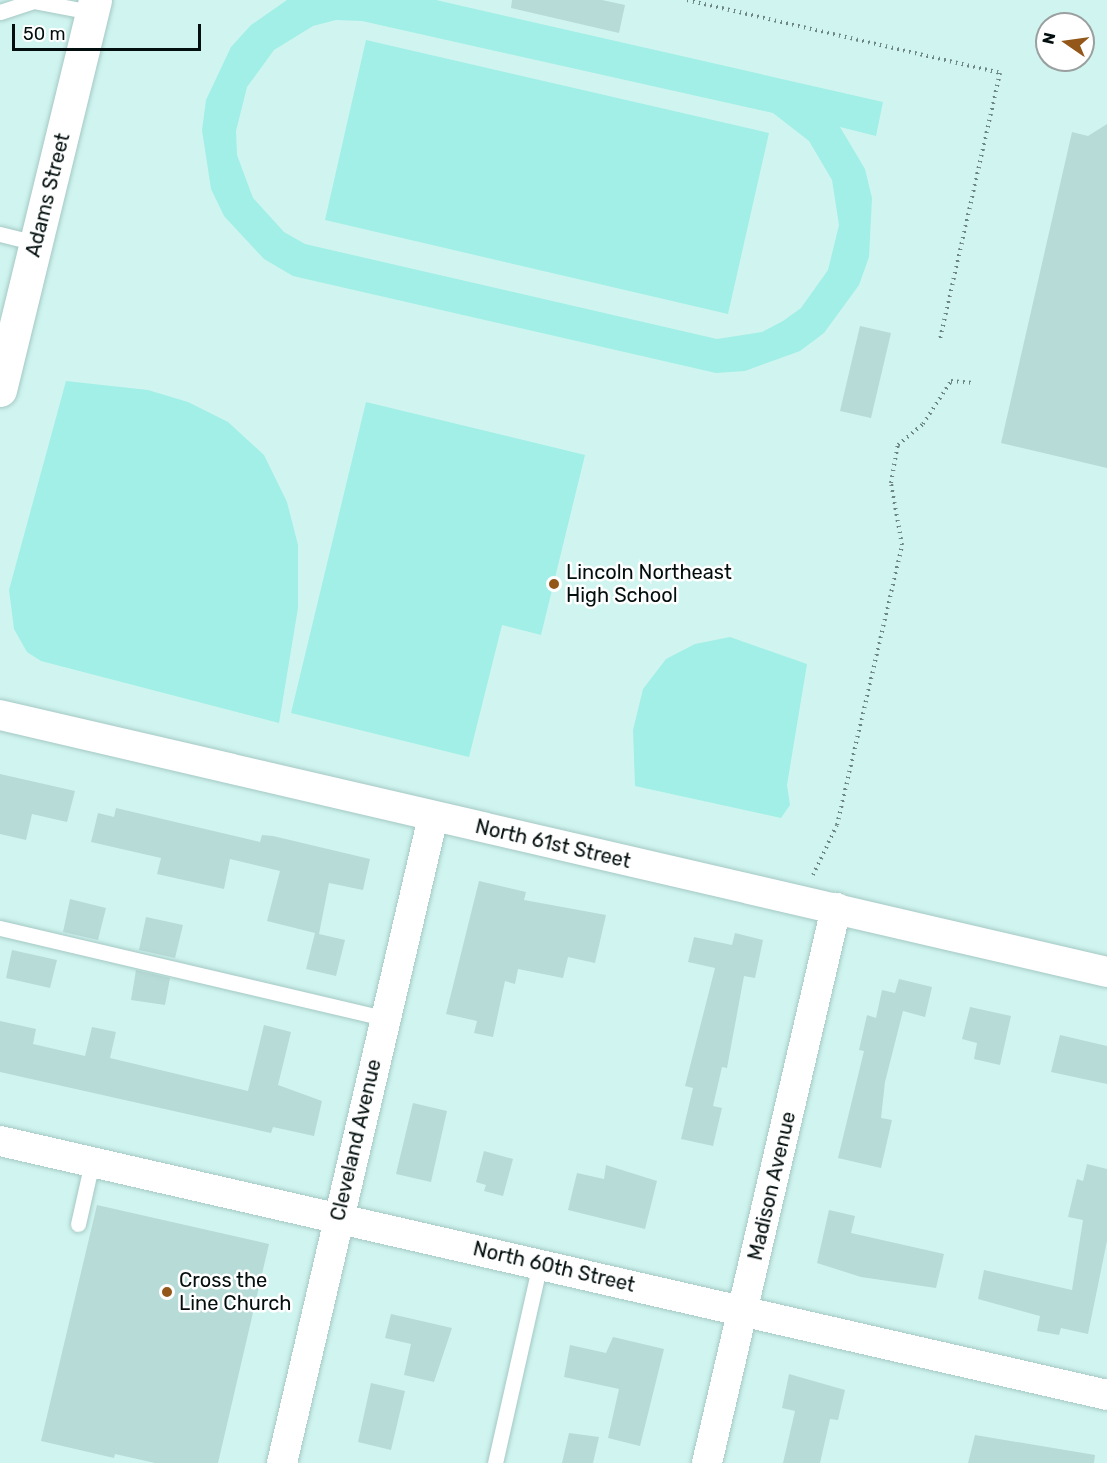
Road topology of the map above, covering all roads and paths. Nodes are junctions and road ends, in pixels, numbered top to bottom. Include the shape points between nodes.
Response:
1 (687, 0) edge
2 (94, 6) edge
3 (0, 12) edge
4 (0, 234) edge
5 (36, 243) junction
6 (940, 340) dead end
7 (1, 380) edge
8 (974, 382) dead end
9 (0, 715) edge
10 (433, 817) junction
11 (810, 884) dead end
12 (836, 908) junction
13 (0, 928) edge
14 (1107, 972) edge
15 (385, 1018) junction
16 (0, 1141) edge
17 (92, 1162) junction
18 (338, 1218) junction
19 (78, 1224) dead end
20 (540, 1264) junction
21 (743, 1311) junction
22 (1107, 1395) edge
23 (282, 1463) edge
24 (495, 1463) edge
25 (707, 1463) edge

1 - 6 path via 1000,73
2 - 3 lane via 33,1
2 - 5 main road, Adams Street
4 - 5 lane
5 - 7 main road, Adams Street
8 - 11 path via 951,381 923,424 898,445 891,483 902,545 837,825
9 - 10 street, North 61st Street
10 - 12 street, North 61st Street
10 - 15 street, Cleveland Avenue
12 - 14 street, North 61st Street
12 - 21 street, Madison Avenue
13 - 15 lane
15 - 18 street, Cleveland Avenue
16 - 17 street, North 60th Street
17 - 18 street, North 60th Street
17 - 19 lane
18 - 20 street, North 60th Street
18 - 23 street, Cleveland Avenue
20 - 21 street, North 60th Street
20 - 24 lane
21 - 22 street, North 60th Street
21 - 25 street, Madison Avenue

